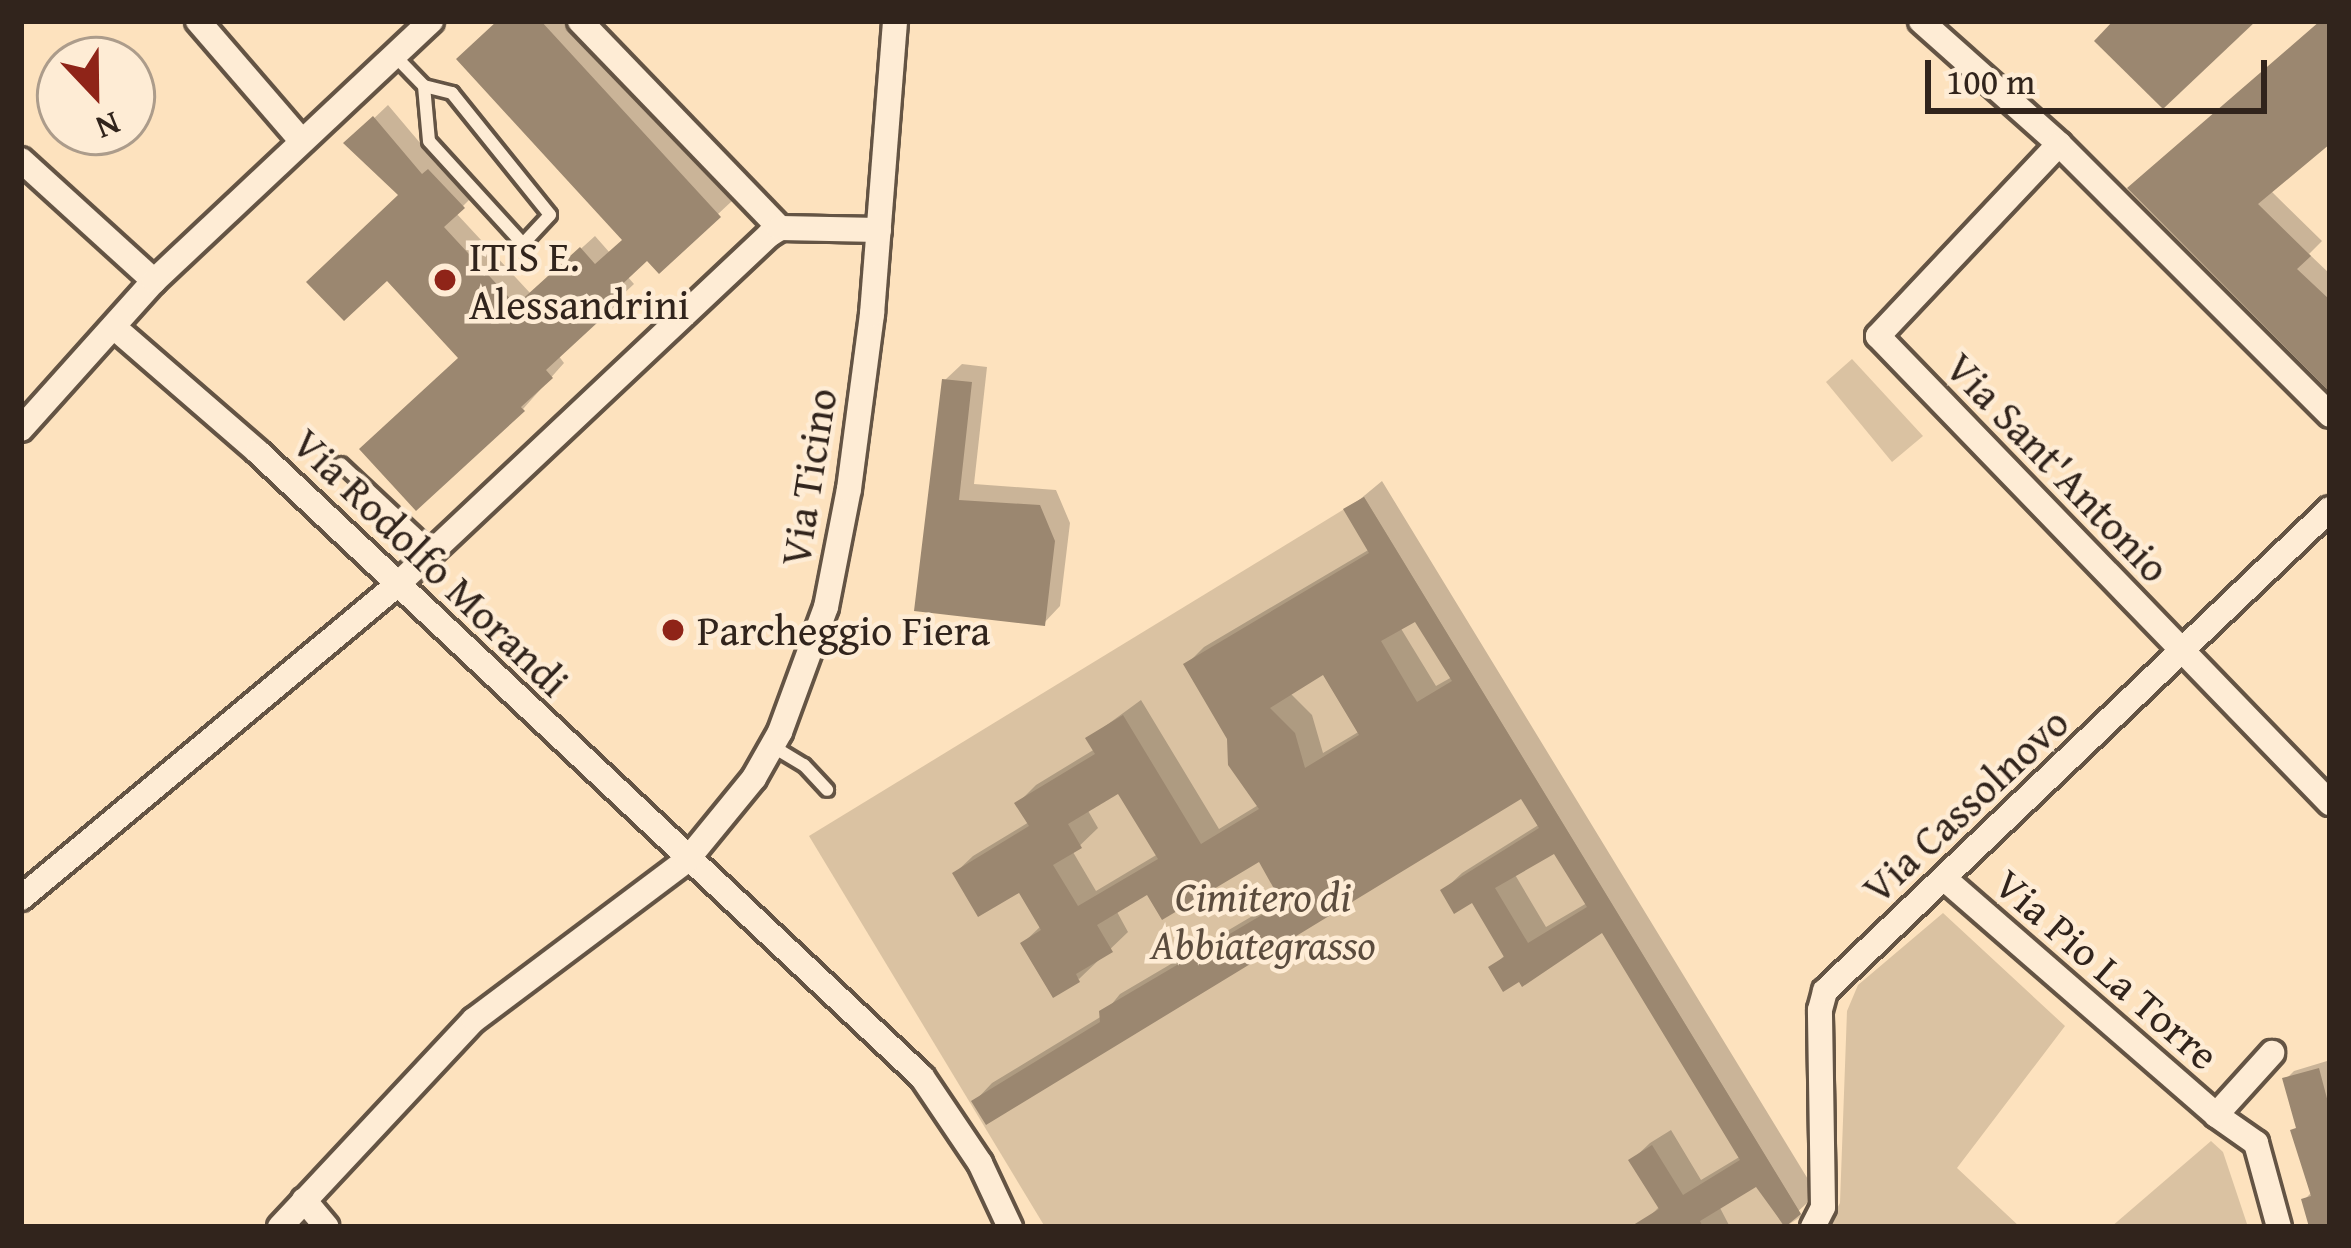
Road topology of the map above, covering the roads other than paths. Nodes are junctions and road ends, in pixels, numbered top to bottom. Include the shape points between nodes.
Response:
1 (198, 21) edge
2 (431, 21) edge
3 (580, 21) edge
4 (895, 21) edge
5 (1921, 21) edge
6 (394, 54) junction
7 (424, 86) junction
8 (300, 139) junction
9 (2059, 144) junction
10 (21, 160) edge
11 (781, 228) junction
12 (879, 230) junction
13 (154, 281) junction
14 (115, 328) junction
15 (2330, 415) edge
16 (21, 429) edge
17 (341, 464) dead end
18 (2330, 509) edge
19 (434, 550) junction
20 (398, 584) junction
21 (2183, 652) junction
22 (772, 746) junction
23 (827, 790) dead end
24 (2330, 803) edge
25 (687, 860) junction
26 (1946, 880) junction
27 (21, 898) edge
28 (2272, 1053) dead end
29 (2216, 1115) junction
30 (304, 1199) junction
31 (280, 1227) edge
32 (327, 1227) edge
33 (1010, 1227) edge
34 (1814, 1227) edge
35 (2279, 1227) edge

1 - 8 street
2 - 6 street
3 - 11 street
4 - 12 street, Via Ticino
5 - 9 street
6 - 7 lane
6 - 8 street
7 - 7 lane via 452,93 550,215 523,244 429,141
8 - 13 street
9 - 15 street
9 - 21 street, Via Sant'Antonio via 1878,336
10 - 13 street
11 - 12 street
11 - 19 street
12 - 22 street, Via Ticino via 832,579 806,670
13 - 14 street
14 - 16 street
14 - 20 street, Via Rodolfo Morandi
17 - 19 lane
18 - 21 street, Via Cassolnovo
19 - 20 street
20 - 25 street, Via Rodolfo Morandi
20 - 27 street
21 - 24 street, Via Sant'Antonio
21 - 26 street, Via Cassolnovo
22 - 23 lane
22 - 25 street, Via Ticino
25 - 30 street, Via Ticino via 474,1021
25 - 33 street, Via Rodolfo Morandi via 922,1077 980,1163
26 - 29 street, Via Pio La Torre
26 - 34 street, Via Cassolnovo via 1825,991 1823,1207
28 - 29 street
29 - 35 street, Via Pio La Torre via 2256,1143
30 - 31 street, Via Ticino
30 - 32 street

